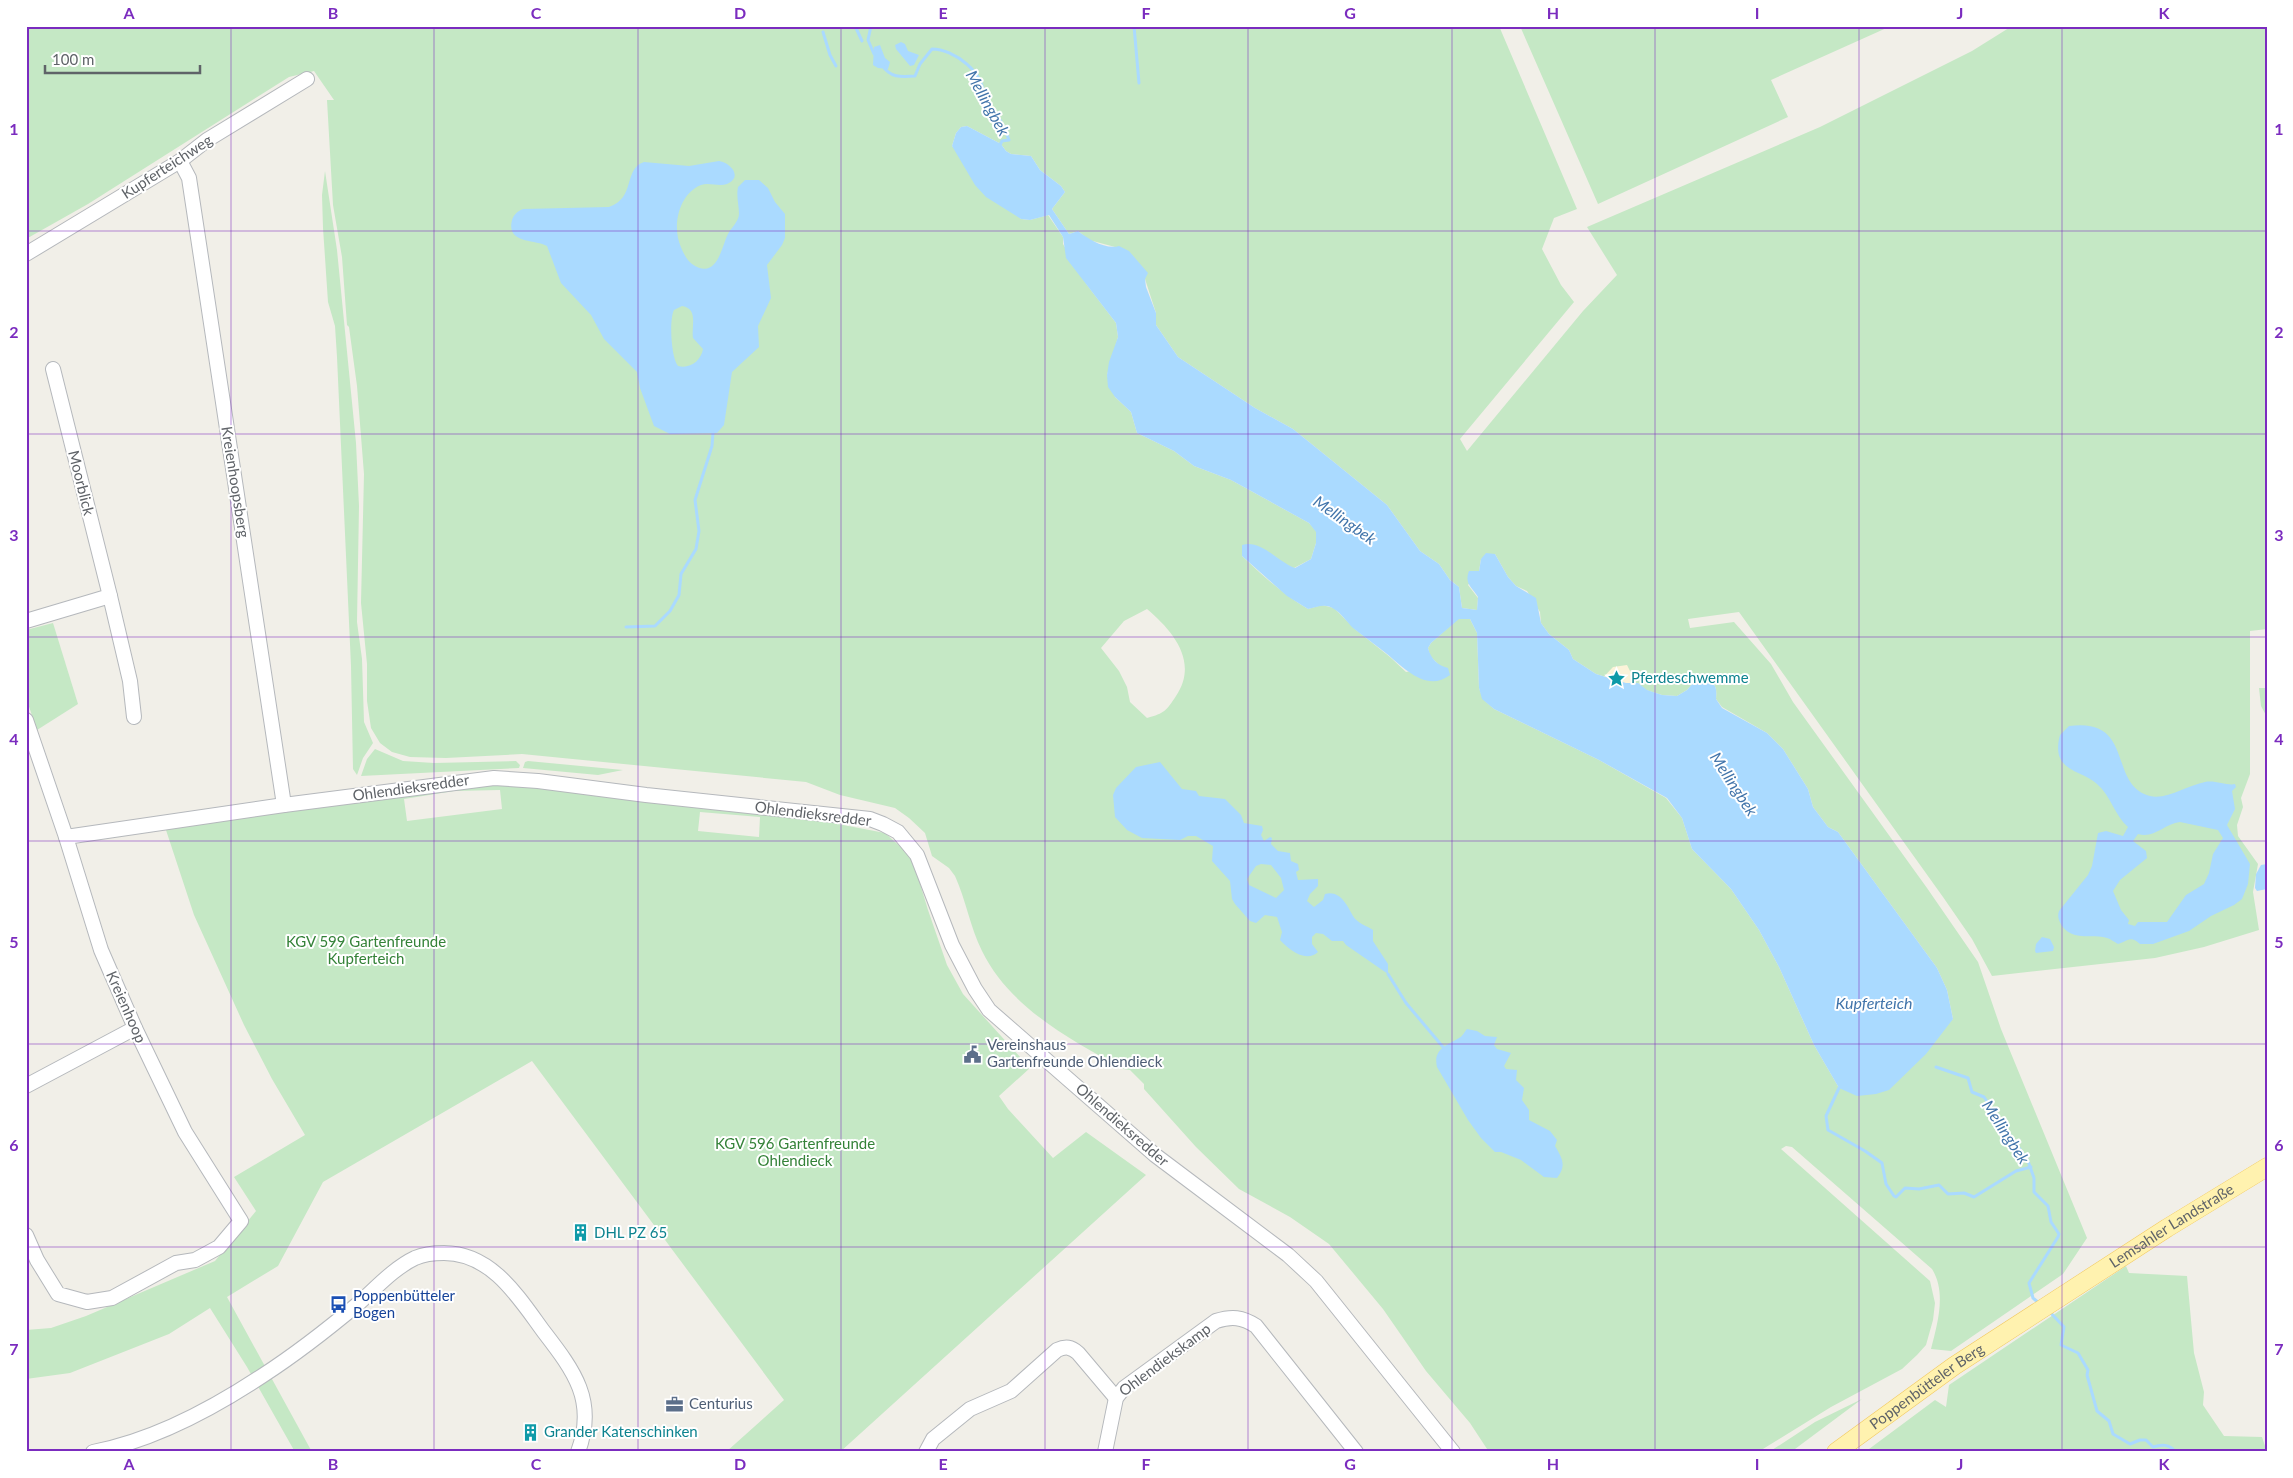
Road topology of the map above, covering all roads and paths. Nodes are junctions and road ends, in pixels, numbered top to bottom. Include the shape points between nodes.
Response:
1 (307, 79) dead end
2 (180, 161) junction
3 (26, 254) edge
4 (53, 370) dead end
5 (110, 596) junction
6 (26, 621) edge
7 (134, 717) dead end
8 (26, 720) edge
9 (284, 805) junction
10 (66, 837) junction
11 (135, 1028) junction
12 (26, 1086) edge
13 (2267, 1167) edge
14 (26, 1235) edge
15 (2022, 1323) joint
16 (1116, 1398) junction
17 (93, 1452) edge
18 (578, 1452) edge
19 (926, 1452) edge
20 (1105, 1452) edge
21 (1356, 1452) edge
22 (1453, 1452) edge
23 (1836, 1452) edge

1 - 2 street, Kupferteichweg via 207,140
2 - 3 street, Kupferteichweg
2 - 9 street, Kreienhoopsberg via 189,178
4 - 5 street, Moorblick
5 - 6 street
5 - 7 street, Moorblick via 130,681
8 - 10 street, Kreienhoop
9 - 10 street, Ohlendieksredder
9 - 22 street, Ohlendieksredder via 494,778 811,812 870,819 884,824 898,832 918,856 952,945 989,1010 1155,1155 1288,1255 1316,1281
10 - 11 street, Kreienhoop via 101,950
11 - 12 street
11 - 14 street, Kreienhoop via 185,1132 241,1221 219,1246 195,1260 176,1263 112,1298 88,1302 58,1294
13 - 15 main road, Lemsahler Landstraße
15 - 23 main road, Poppenbütteler Berg via 1946,1372
16 - 19 street via 1078,1353 1065,1347 1057,1350 1011,1391 970,1409 933,1439
16 - 20 street, Ohlendiekskamp
16 - 21 street, Ohlendiekskamp via 1124,1388 1216,1321 1236,1317 1256,1326
17 - 18 street via 146,1436 218,1402 262,1376 326,1330 400,1267 415,1258 446,1253 469,1257 499,1275 568,1365 582,1393 586,1410 586,1424

